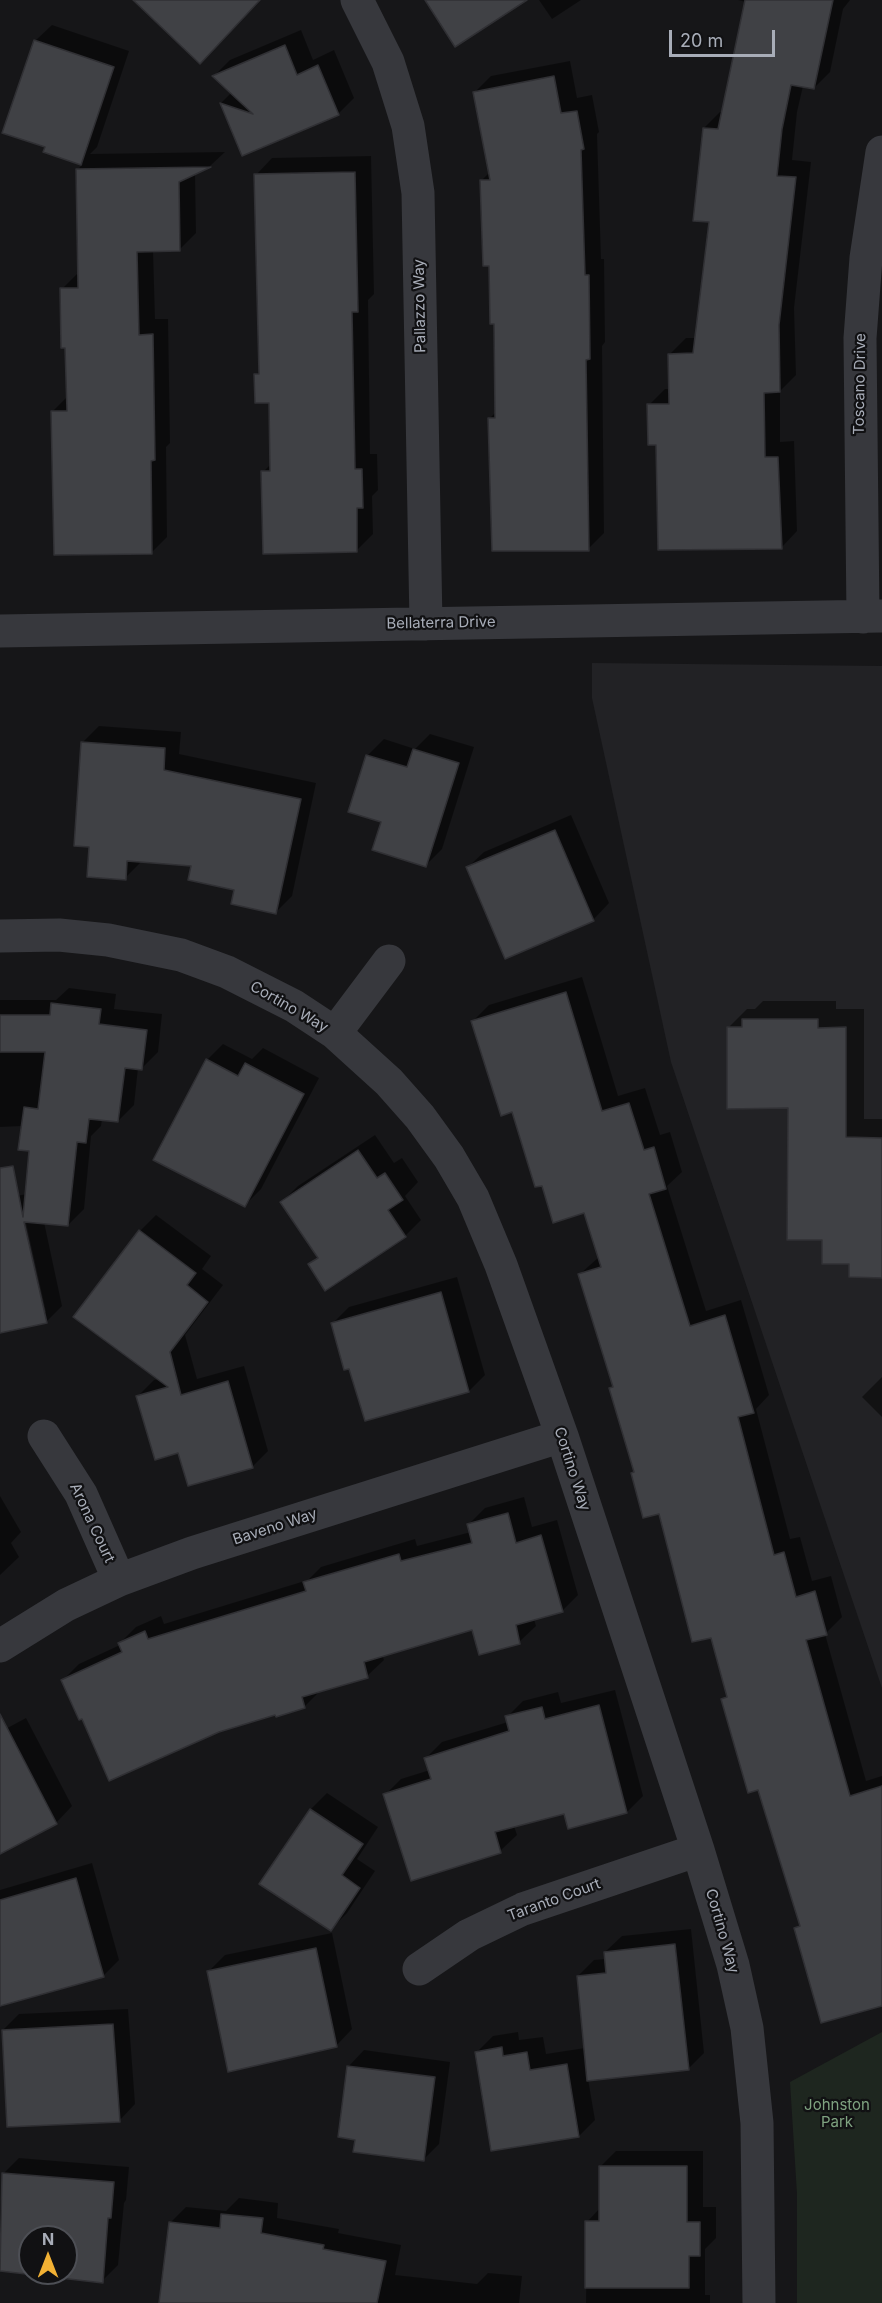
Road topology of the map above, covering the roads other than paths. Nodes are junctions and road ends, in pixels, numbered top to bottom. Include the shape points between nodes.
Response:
1 (357, 0) edge
2 (882, 152) edge
3 (872, 616) edge
4 (426, 624) junction
5 (0, 631) edge
6 (0, 936) edge
7 (389, 961) dead end
8 (335, 1034) junction
9 (44, 1436) dead end
10 (562, 1436) junction
11 (119, 1580) junction
12 (0, 1646) edge
13 (698, 1850) junction
14 (420, 1969) dead end
15 (759, 2303) edge

1 - 4 street, Pallazzo Way via 388,62 408,126 418,193
2 - 3 street, Toscano Drive via 866,258 860,338
3 - 4 street, Bellaterra Drive
4 - 5 street, Bellaterra Drive
6 - 8 street, Cortino Way via 59,935 108,940 181,955 227,972 294,1006
7 - 8 street
8 - 10 street, Cortino Way via 388,1082 420,1118 473,1198
9 - 11 street, Arona Court via 81,1494
10 - 11 street, Baveno Way via 192,1553
10 - 13 street, Cortino Way
11 - 12 street, Baveno Way via 66,1605
13 - 14 street, Taranto Court via 524,1909 469,1935
13 - 15 street, Cortino Way via 733,1965 747,2028 757,2123

